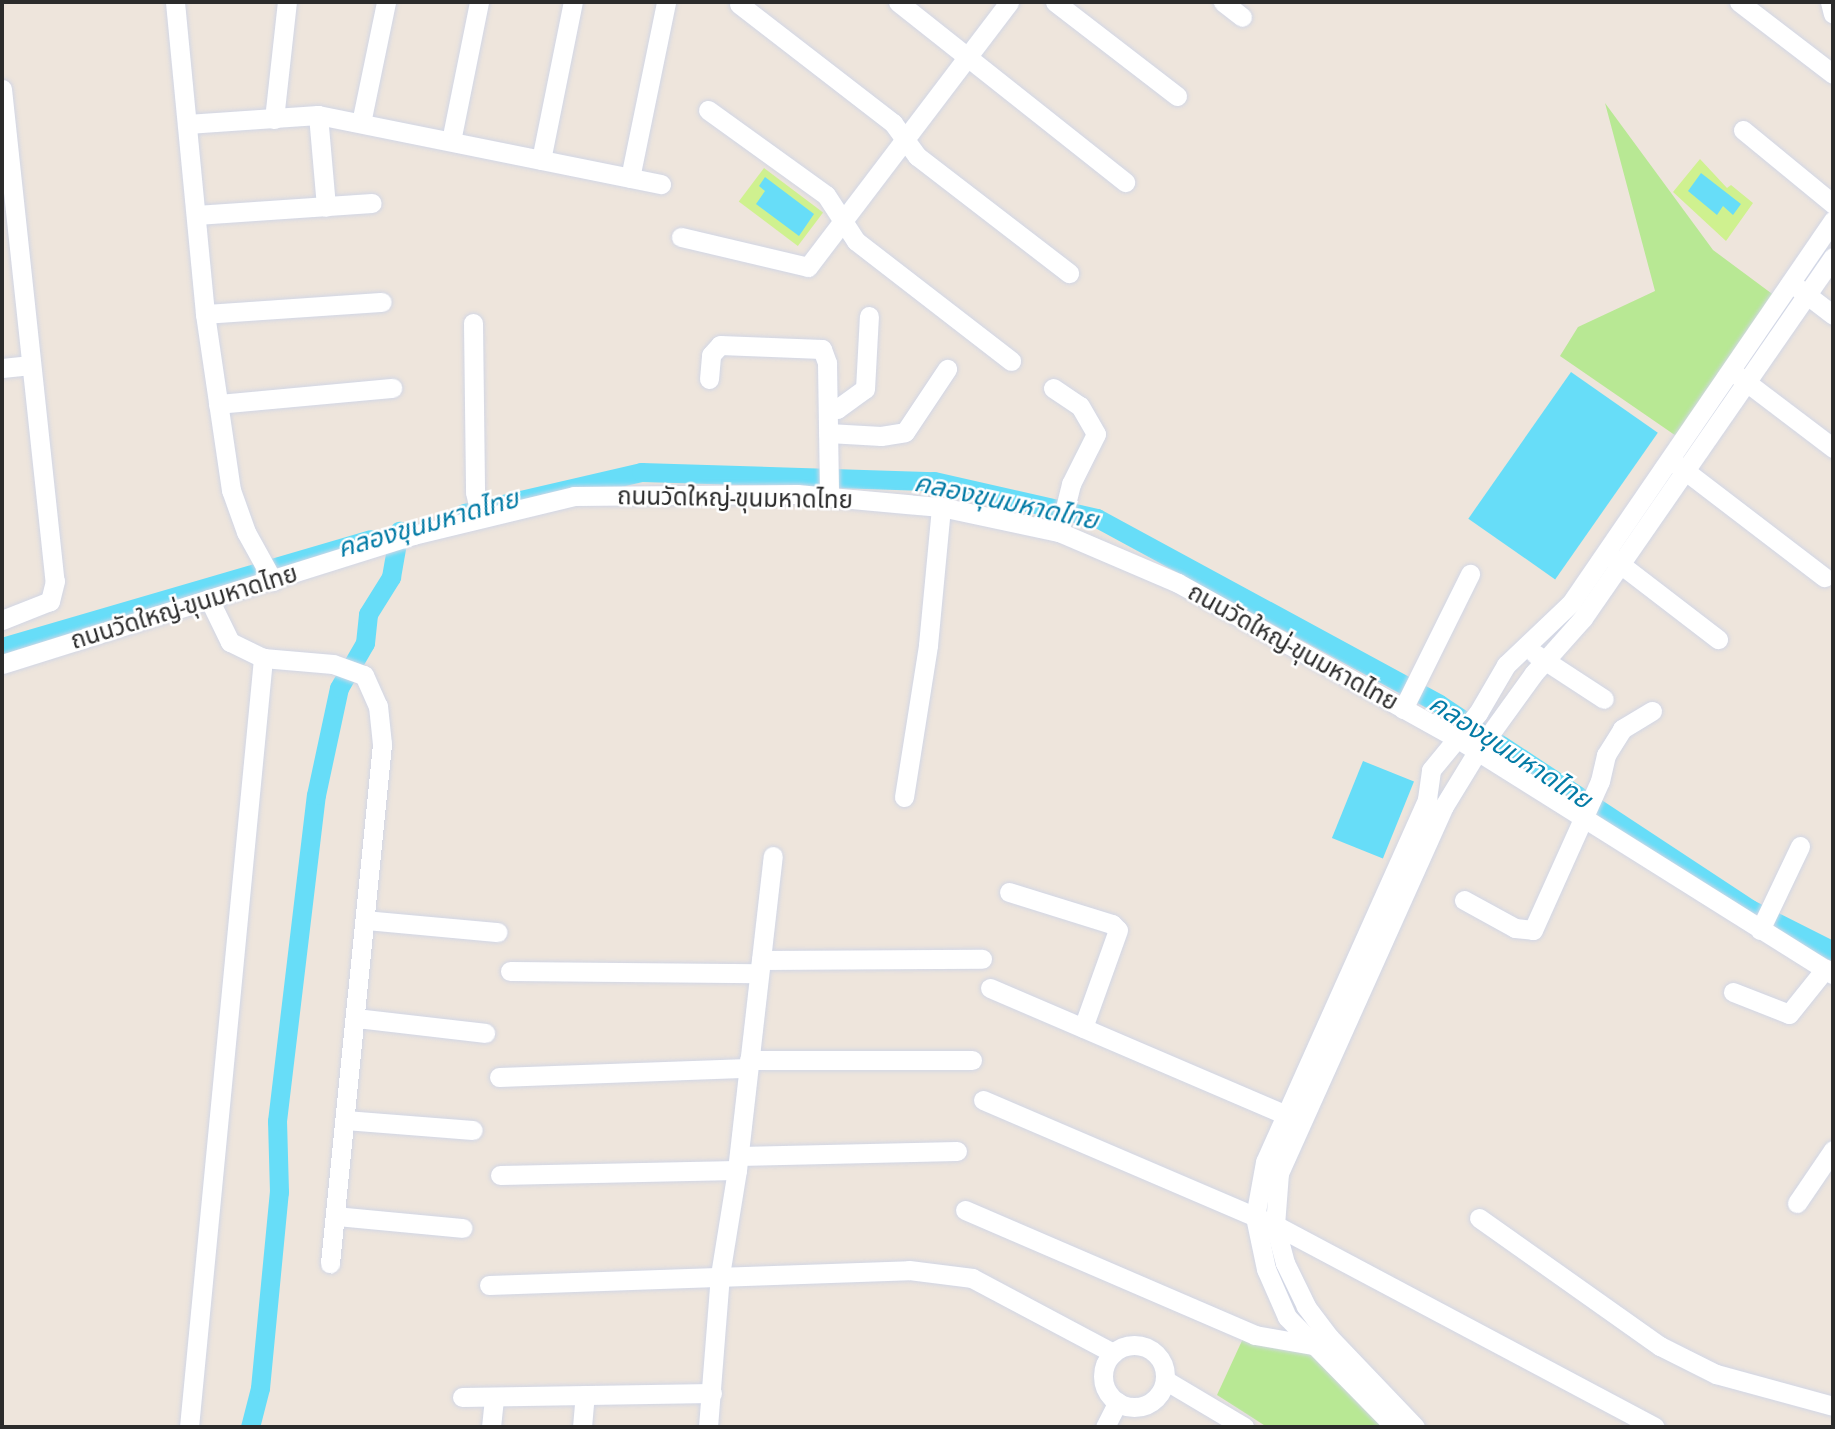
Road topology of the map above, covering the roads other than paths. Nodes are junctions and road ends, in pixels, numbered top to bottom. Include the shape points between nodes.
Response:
1 (287, 2) edge
2 (386, 2) edge
3 (479, 2) edge
4 (573, 2) edge
5 (666, 2) edge
6 (898, 2) edge
7 (1009, 2) edge
8 (1055, 2) edge
9 (1223, 2) edge
10 (1739, 2) edge
11 (1830, 2) edge
12 (739, 4) dead end
13 (176, 5) edge
14 (1833, 14) edge
15 (1242, 17) dead end
16 (969, 58) junction
17 (1833, 74) edge
18 (2, 89) edge
19 (1177, 96) dead end
20 (708, 110) dead end
21 (317, 115) junction
22 (274, 119) junction
23 (361, 123) junction
24 (187, 124) junction
25 (1743, 130) dead end
26 (451, 141) junction
27 (906, 141) junction
28 (541, 160) junction
29 (630, 178) junction
30 (1125, 182) dead end
31 (661, 184) dead end
32 (372, 202) dead end
33 (1833, 204) edge
34 (326, 207) junction
35 (196, 215) junction
36 (1833, 220) edge
37 (844, 222) junction
38 (681, 237) dead end
39 (1833, 257) edge
40 (1069, 273) dead end
41 (1791, 282) junction
42 (1807, 295) junction
43 (382, 302) dead end
44 (205, 314) junction
45 (1833, 315) edge
46 (869, 316) dead end
47 (473, 323) dead end
48 (1010, 361) dead end
49 (31, 365) junction
50 (2, 368) edge
51 (947, 369) dead end
52 (1730, 369) junction
53 (709, 379) dead end
54 (1746, 382) junction
55 (392, 388) dead end
56 (1053, 388) dead end
57 (218, 404) junction
58 (829, 409) junction
59 (827, 441) junction
60 (1833, 448) edge
61 (1677, 465) junction
62 (829, 490) junction
63 (479, 507) junction
64 (941, 507) junction
65 (1061, 526) junction
66 (1613, 558) junction
67 (1470, 573) dead end
68 (270, 576) junction
69 (1824, 577) dead end
70 (209, 599) junction
71 (2, 620) edge
72 (1718, 639) dead end
73 (1527, 648) junction
74 (263, 658) junction
75 (1545, 660) junction
76 (2, 664) edge
77 (1604, 699) dead end
78 (1406, 702) junction
79 (1652, 711) dead end
80 (1458, 739) junction
81 (1477, 752) junction
82 (904, 797) dead end
83 (1436, 802) junction
84 (1583, 814) junction
85 (1800, 846) dead end
86 (773, 856) dead end
87 (1009, 891) dead end
88 (1464, 900) dead end
89 (365, 920) junction
90 (1761, 926) junction
91 (497, 932) dead end
92 (982, 959) dead end
93 (760, 967) junction
94 (510, 971) dead end
95 (1829, 972) edge
96 (990, 988) dead end
97 (1733, 992) dead end
98 (356, 1018) junction
99 (1083, 1028) junction
100 (485, 1032) dead end
101 (972, 1060) dead end
102 (749, 1064) junction
103 (499, 1077) dead end
104 (983, 1100) dead end
105 (1294, 1118) junction
106 (345, 1120) junction
107 (473, 1130) dead end
108 (1833, 1150) edge
109 (957, 1152) dead end
110 (738, 1163) junction
111 (500, 1175) dead end
112 (1797, 1203) dead end
113 (965, 1210) dead end
114 (336, 1216) junction
115 (1255, 1217) junction
116 (1479, 1218) dead end
117 (1275, 1225) junction
118 (462, 1228) dead end
119 (330, 1263) dead end
120 (720, 1275) junction
121 (489, 1285) dead end
122 (1322, 1342) junction
123 (1113, 1353) junction
124 (1166, 1380) junction
125 (712, 1393) junction
126 (585, 1395) junction
127 (462, 1397) dead end
128 (494, 1398) junction
129 (1118, 1402) junction
130 (1833, 1406) edge
131 (188, 1427) edge
132 (491, 1427) edge
133 (582, 1427) edge
134 (708, 1427) edge
135 (1105, 1427) edge
136 (1244, 1427) edge
137 (1395, 1427) edge
138 (1415, 1427) edge
139 (1655, 1427) edge

1 - 22 street
2 - 23 street
3 - 26 street
4 - 28 street
5 - 29 street
6 - 16 street
7 - 16 street
8 - 19 street
9 - 15 street
10 - 17 street
11 - 14 street
12 - 27 street via 893,123
13 - 24 street
16 - 27 street
16 - 30 street
18 - 49 street
20 - 37 street via 826,195
21 - 22 street
21 - 23 street
21 - 34 street
22 - 24 street
23 - 26 street
24 - 35 street
25 - 33 street
26 - 28 street
27 - 37 street
27 - 40 street via 916,156
28 - 29 street
29 - 31 street
32 - 34 street
34 - 35 street
35 - 44 street
36 - 41 street
37 - 38 street via 812,264 803,268
37 - 48 street via 856,241
39 - 42 street
41 - 42 street
41 - 52 street
42 - 45 street
42 - 54 street
43 - 44 street
44 - 57 street
46 - 58 street via 865,389 837,409
47 - 63 street
49 - 50 street
49 - 71 street via 54,594 32,611
51 - 59 street via 905,432
52 - 54 street
52 - 61 street
53 - 58 street via 711,355 720,345 814,346 826,355
54 - 60 street
54 - 61 street
55 - 57 street
56 - 65 street via 1080,406 1096,434 1071,484
57 - 68 street via 231,490 246,533
58 - 59 street
59 - 62 street
61 - 66 street
61 - 69 street
62 - 63 street, ถนนวัดใหญ่-ขุนมหาดไทย via 574,496
62 - 64 street, ถนนวัดใหญ่-ขุนมหาดไทย
63 - 68 street, ถนนวัดใหญ่-ขุนมหาดไทย via 413,535
64 - 65 street, ถนนวัดใหญ่-ขุนมหาดไทย
64 - 82 street via 928,645
65 - 78 street, ถนนวัดใหญ่-ขุนมหาดไทย
66 - 72 street
66 - 73 street
66 - 75 street via 1583,618
67 - 78 street
68 - 70 street, ถนนวัดใหญ่-ขุนมหาดไทย
70 - 74 street via 230,642
70 - 76 street, ถนนวัดใหญ่-ขุนมหาดไทย
73 - 75 street
73 - 80 street via 1506,665
74 - 89 street via 333,664 364,675 376,692 382,744
74 - 131 street
75 - 77 street
75 - 81 street
78 - 80 street, ถนนวัดใหญ่-ขุนมหาดไทย
79 - 84 street via 1622,729 1606,755 1600,781
80 - 81 street, ถนนวัดใหญ่-ขุนมหาดไทย
80 - 83 street via 1431,769
81 - 83 street
81 - 84 street, ถนนวัดใหญ่-ขุนมหาดไทย
83 - 105 street
84 - 88 street via 1532,931 1515,928
84 - 90 street, ถนนวัดใหญ่-ขุนมหาดไทย
85 - 90 street
86 - 93 street
87 - 99 street via 1112,924 1118,930
89 - 91 street
89 - 98 street
90 - 95 street, ถนนวัดใหญ่-ขุนมหาดไทย
92 - 93 street
93 - 94 street
93 - 102 street
95 - 97 street via 1789,1014
96 - 99 street
98 - 100 street
98 - 106 street
99 - 105 street
101 - 102 street
102 - 103 street
102 - 110 street
104 - 115 street
105 - 115 street via 1265,1162
105 - 117 street via 1279,1172
106 - 107 street
106 - 114 street
108 - 112 street
109 - 110 street
110 - 111 street
110 - 120 street
113 - 122 street via 1255,1335
114 - 118 street
114 - 119 street
115 - 117 street
115 - 122 street via 1266,1269 1287,1317
116 - 130 street via 1660,1346 1716,1374
117 - 122 street via 1285,1263
117 - 139 street
120 - 121 street
120 - 123 street via 909,1270 972,1278
120 - 125 street
122 - 137 street
122 - 138 street
123 - 124 street via 1133,1345 1153,1350 1165,1368
123 - 129 street via 1104,1382
124 - 129 street via 1152,1403 1133,1408
124 - 136 street
125 - 126 street
125 - 134 street
126 - 128 street
126 - 133 street
127 - 128 street
128 - 132 street
129 - 135 street

